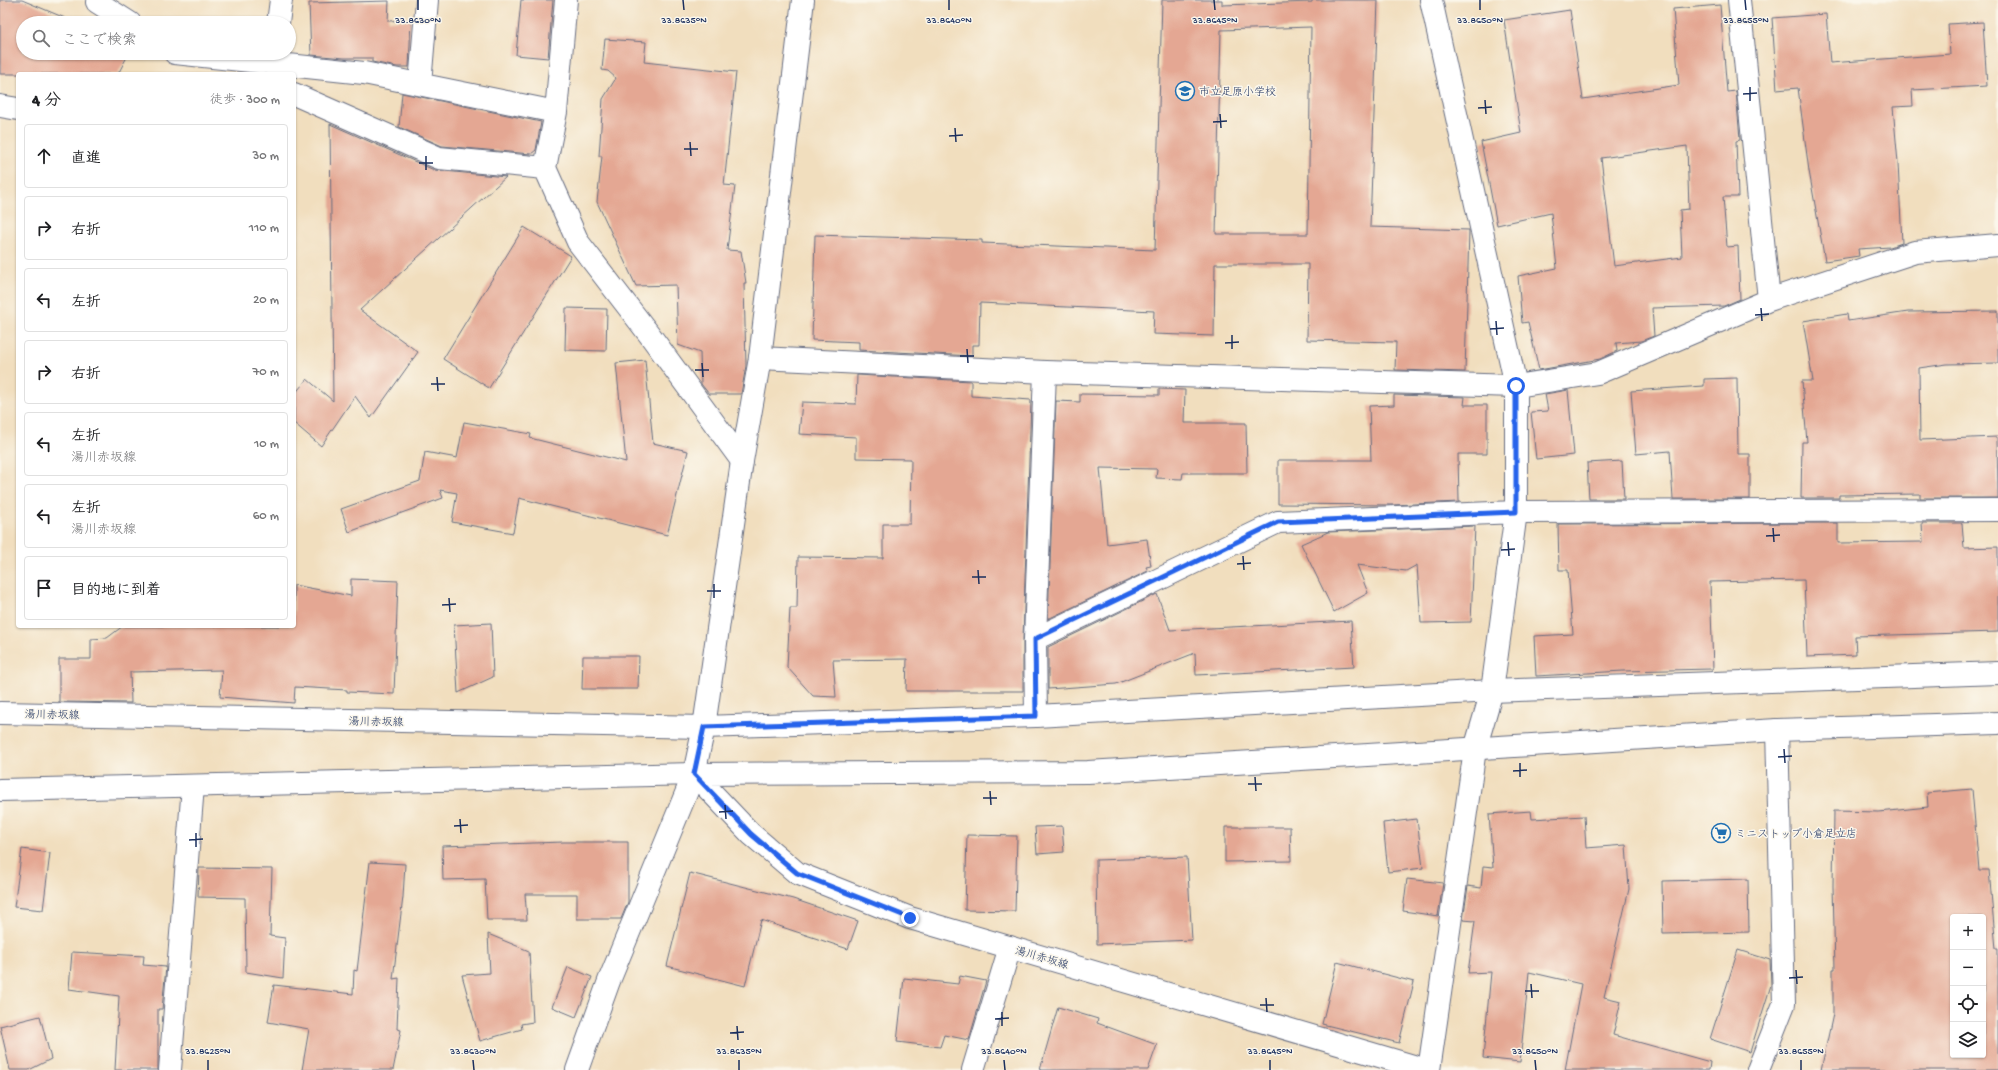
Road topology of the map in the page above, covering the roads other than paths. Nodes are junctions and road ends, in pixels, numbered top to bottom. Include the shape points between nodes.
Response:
1 (98, 0) edge
2 (281, 0) edge
3 (428, 0) edge
4 (566, 0) edge
5 (803, 0) edge
6 (1431, 0) edge
7 (1739, 0) edge
8 (119, 16) edge
9 (279, 16) edge
10 (281, 60) edge
11 (420, 84) junction
12 (296, 95) edge
13 (0, 106) edge
14 (16, 109) edge
15 (556, 112) junction
16 (545, 168) junction
17 (1998, 245) edge
18 (1769, 300) junction
19 (760, 358) junction
20 (1045, 372) junction
21 (1516, 386) junction
22 (742, 460) junction
23 (1998, 510) edge
24 (1516, 512) junction
25 (1035, 639) junction
26 (1998, 673) edge
27 (1492, 692) junction
28 (0, 713) edge
29 (1036, 716) junction
30 (1998, 723) edge
31 (704, 727) junction
32 (1777, 730) junction
33 (1475, 750) junction
34 (694, 774) junction
35 (193, 786) junction
36 (0, 790) edge
37 (1010, 947) junction
38 (170, 1070) edge
39 (577, 1070) edge
40 (973, 1070) edge
41 (1428, 1070) edge
42 (1758, 1070) edge

1 - 8 street via 97,2
2 - 9 street
3 - 11 street
4 - 15 street
5 - 19 street
6 - 21 street
7 - 18 street
10 - 11 street
11 - 15 street
12 - 16 street via 439,158
13 - 14 street
15 - 16 street
16 - 22 street via 578,242
17 - 18 street via 1915,252
18 - 21 street via 1598,373
19 - 20 street
19 - 22 street
20 - 21 street
20 - 25 street
21 - 24 street
22 - 31 street
23 - 24 street
24 - 25 street via 1278,522
24 - 27 street
25 - 29 street
26 - 27 street, 湯川赤坂線
27 - 29 street, 湯川赤坂線
27 - 33 street
28 - 31 street, 湯川赤坂線
29 - 31 street, 湯川赤坂線
30 - 32 street
31 - 34 street
32 - 33 street
32 - 42 street via 1784,1004
33 - 34 street via 1088,772
33 - 41 street
34 - 35 street
34 - 37 street, 湯川赤坂線 via 751,834 797,873 910,918
34 - 39 street via 609,981
35 - 36 street
35 - 38 street
37 - 40 street
37 - 41 street, 湯川赤坂線

